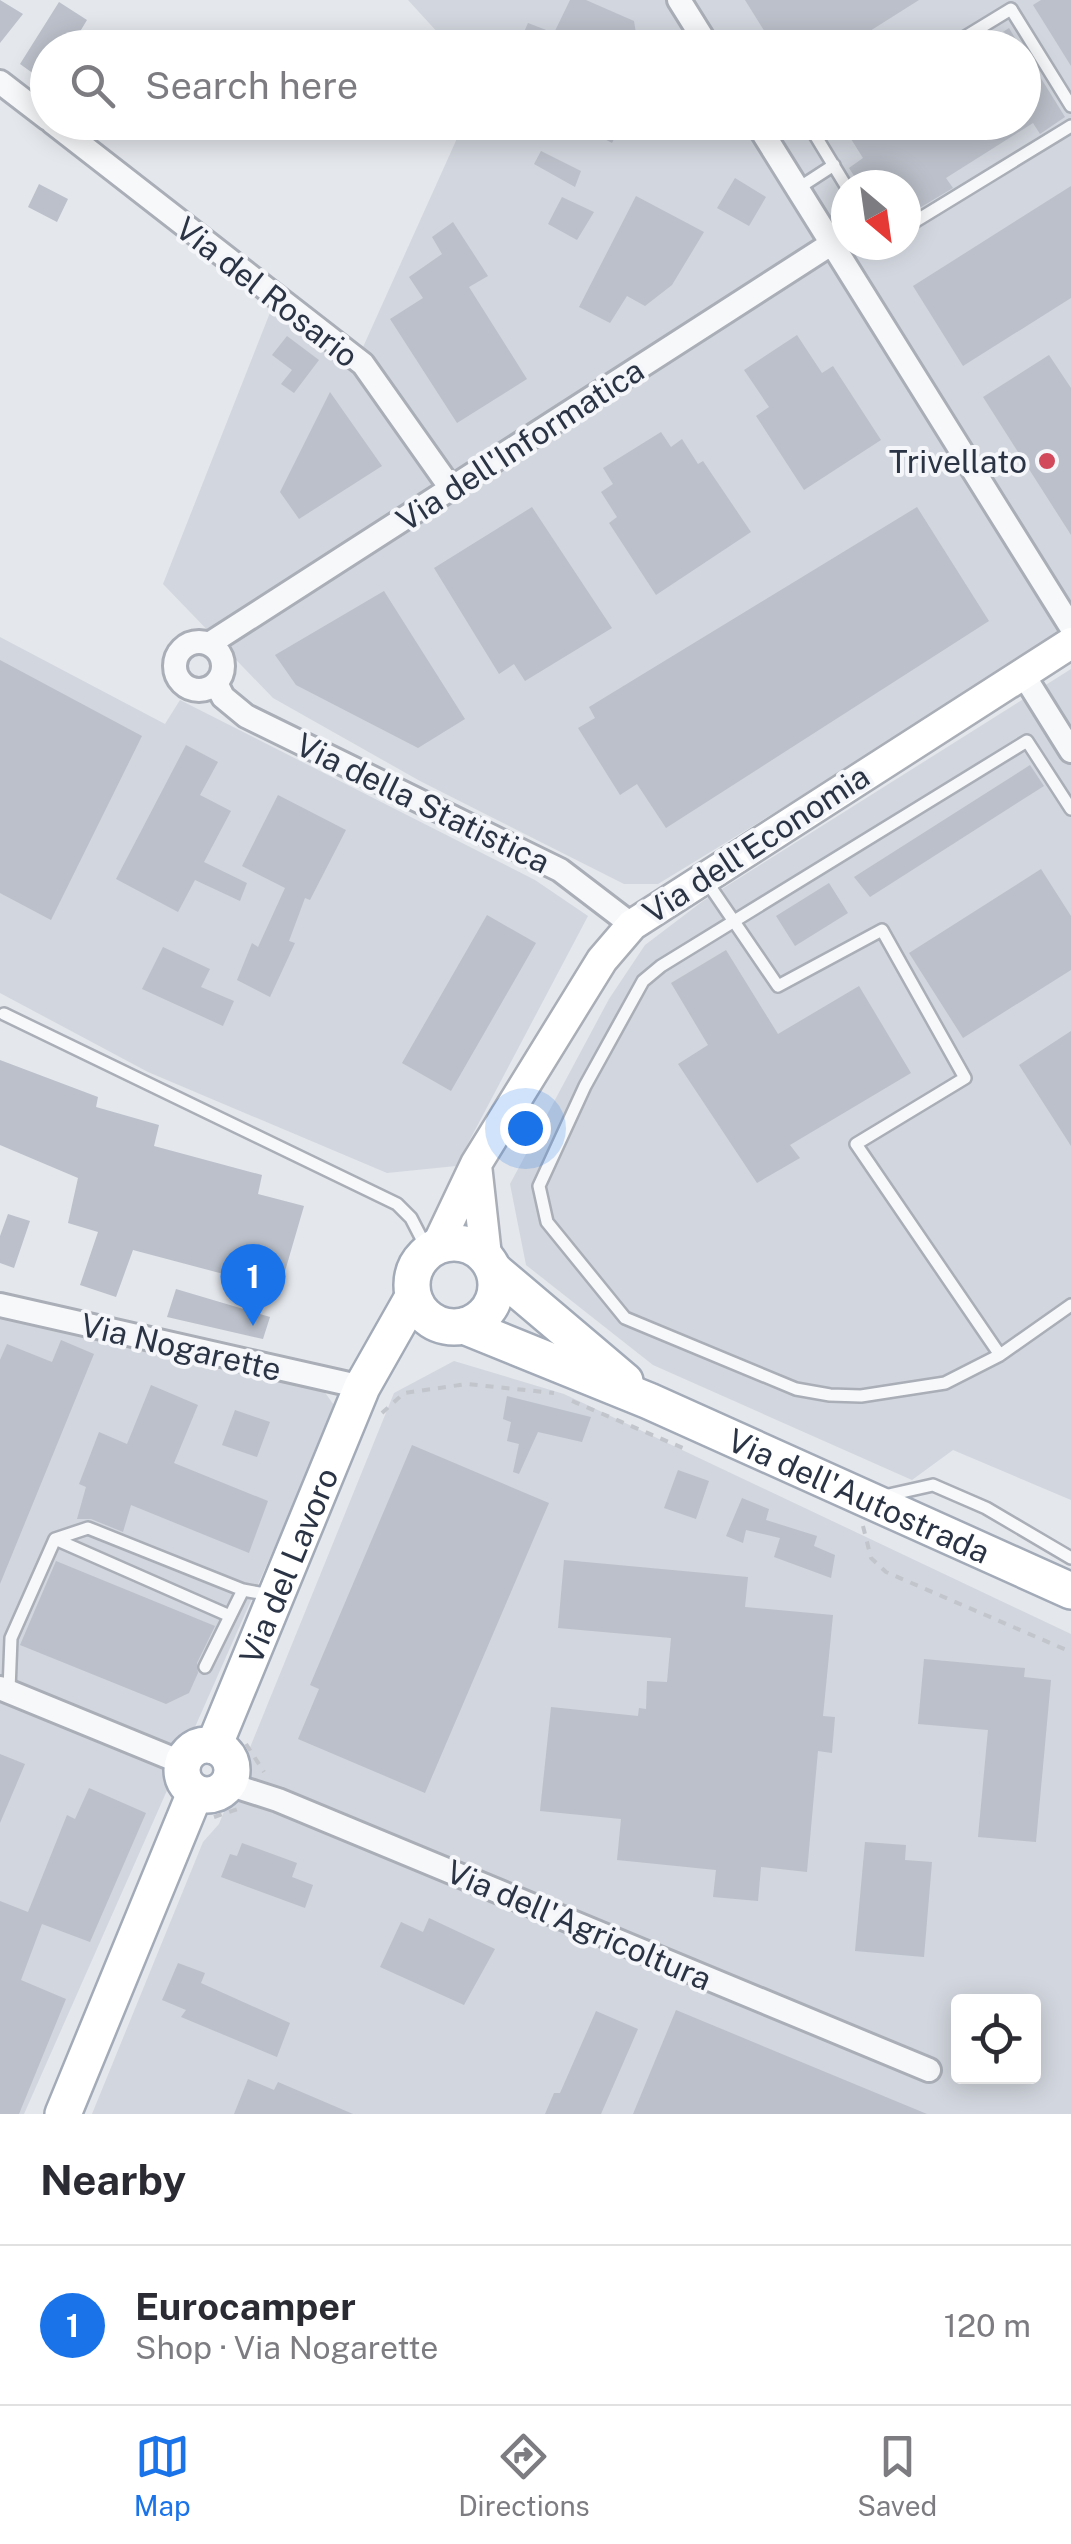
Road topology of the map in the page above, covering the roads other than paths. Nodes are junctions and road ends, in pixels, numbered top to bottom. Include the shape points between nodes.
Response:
1 (679, 0) edge
2 (697, 30) edge
3 (976, 30) edge
4 (1024, 30) edge
5 (1041, 57) edge
6 (0, 82) edge
7 (30, 105) edge
8 (1071, 106) edge
9 (1071, 126) edge
10 (74, 140) edge
11 (767, 140) edge
12 (818, 140) edge
13 (834, 166) junction
14 (836, 170) edge
15 (798, 189) junction
16 (921, 218) edge
17 (831, 244) joint
18 (841, 260) edge
19 (452, 490) junction
20 (1071, 626) edge
21 (1071, 643) edge
22 (210, 644) junction
23 (1023, 674) junction
24 (216, 682) junction
25 (1071, 751) edge
26 (1071, 808) edge
27 (703, 876) junction
28 (734, 921) junction
29 (632, 924) junction
30 (4, 1014) dead end
31 (476, 1164) junction
32 (433, 1248) junction
33 (490, 1263) junction
34 (413, 1297) junction
35 (0, 1305) edge
36 (1071, 1305) edge
37 (458, 1327) junction
38 (1000, 1355) junction
39 (357, 1399) junction
40 (649, 1401) junction
41 (868, 1512) junction
42 (55, 1538) junction
43 (1071, 1558) edge
44 (1071, 1591) edge
45 (259, 1593) junction
46 (230, 1616) junction
47 (205, 1667) dead end
48 (4, 1690) edge
49 (202, 1780) junction
50 (929, 2070) dead end
51 (63, 2114) edge

1 - 2 street
3 - 4 lane via 1011,8
5 - 8 lane
6 - 7 street, Via del Rosario
9 - 16 lane
10 - 19 street, Via del Rosario via 362,364
11 - 15 street
12 - 13 lane
13 - 14 lane
13 - 15 lane
15 - 17 street
17 - 19 street, Via dell'Informatica
18 - 20 street
19 - 22 street, Via dell'Informatica
21 - 23 main road, Via dell'Economia
22 - 24 street via 223,662
22 - 24 street via 182,649 175,670 196,690
23 - 25 street
23 - 27 main road, Via dell'Economia
24 - 29 street, Via della Statistica via 246,716 560,870
26 - 28 lane via 1027,741
27 - 28 lane
27 - 29 main road, Via dell'Economia
28 - 38 lane via 778,986 882,930 965,1078 856,1144
28 - 38 lane via 643,981 539,1186 547,1222 625,1318 796,1388 861,1396 945,1383
29 - 31 main road, Via dell'Economia via 602,960
30 - 32 lane via 396,1204
31 - 32 main road, Via dell'Economia
31 - 33 main road
32 - 33 main road, Via dell'Autostrada via 464,1243
32 - 34 main road via 414,1272
33 - 37 main road via 495,1298 478,1321
33 - 40 main road, Via dell'Autostrada
34 - 37 main road, Via dell'Autostrada via 428,1318
34 - 39 main road, Via del Lavoro
35 - 39 street, Via Nogarette
36 - 38 lane
37 - 39 main road, Via del Lavoro via 397,1358
37 - 40 main road, Via dell'Autostrada
39 - 45 main road, Via del Lavoro
40 - 41 main road, Via dell'Autostrada
41 - 43 lane via 933,1484
41 - 44 main road, Via dell'Autostrada
42 - 45 lane via 88,1528
42 - 46 lane
42 - 48 lane via 11,1638
45 - 46 lane
45 - 49 main road, Via del Lavoro via 214,1746 231,1761
46 - 47 lane
48 - 49 street, Via dell'Agricoltura
49 - 50 street, Via dell'Agricoltura via 278,1800
49 - 51 main road

